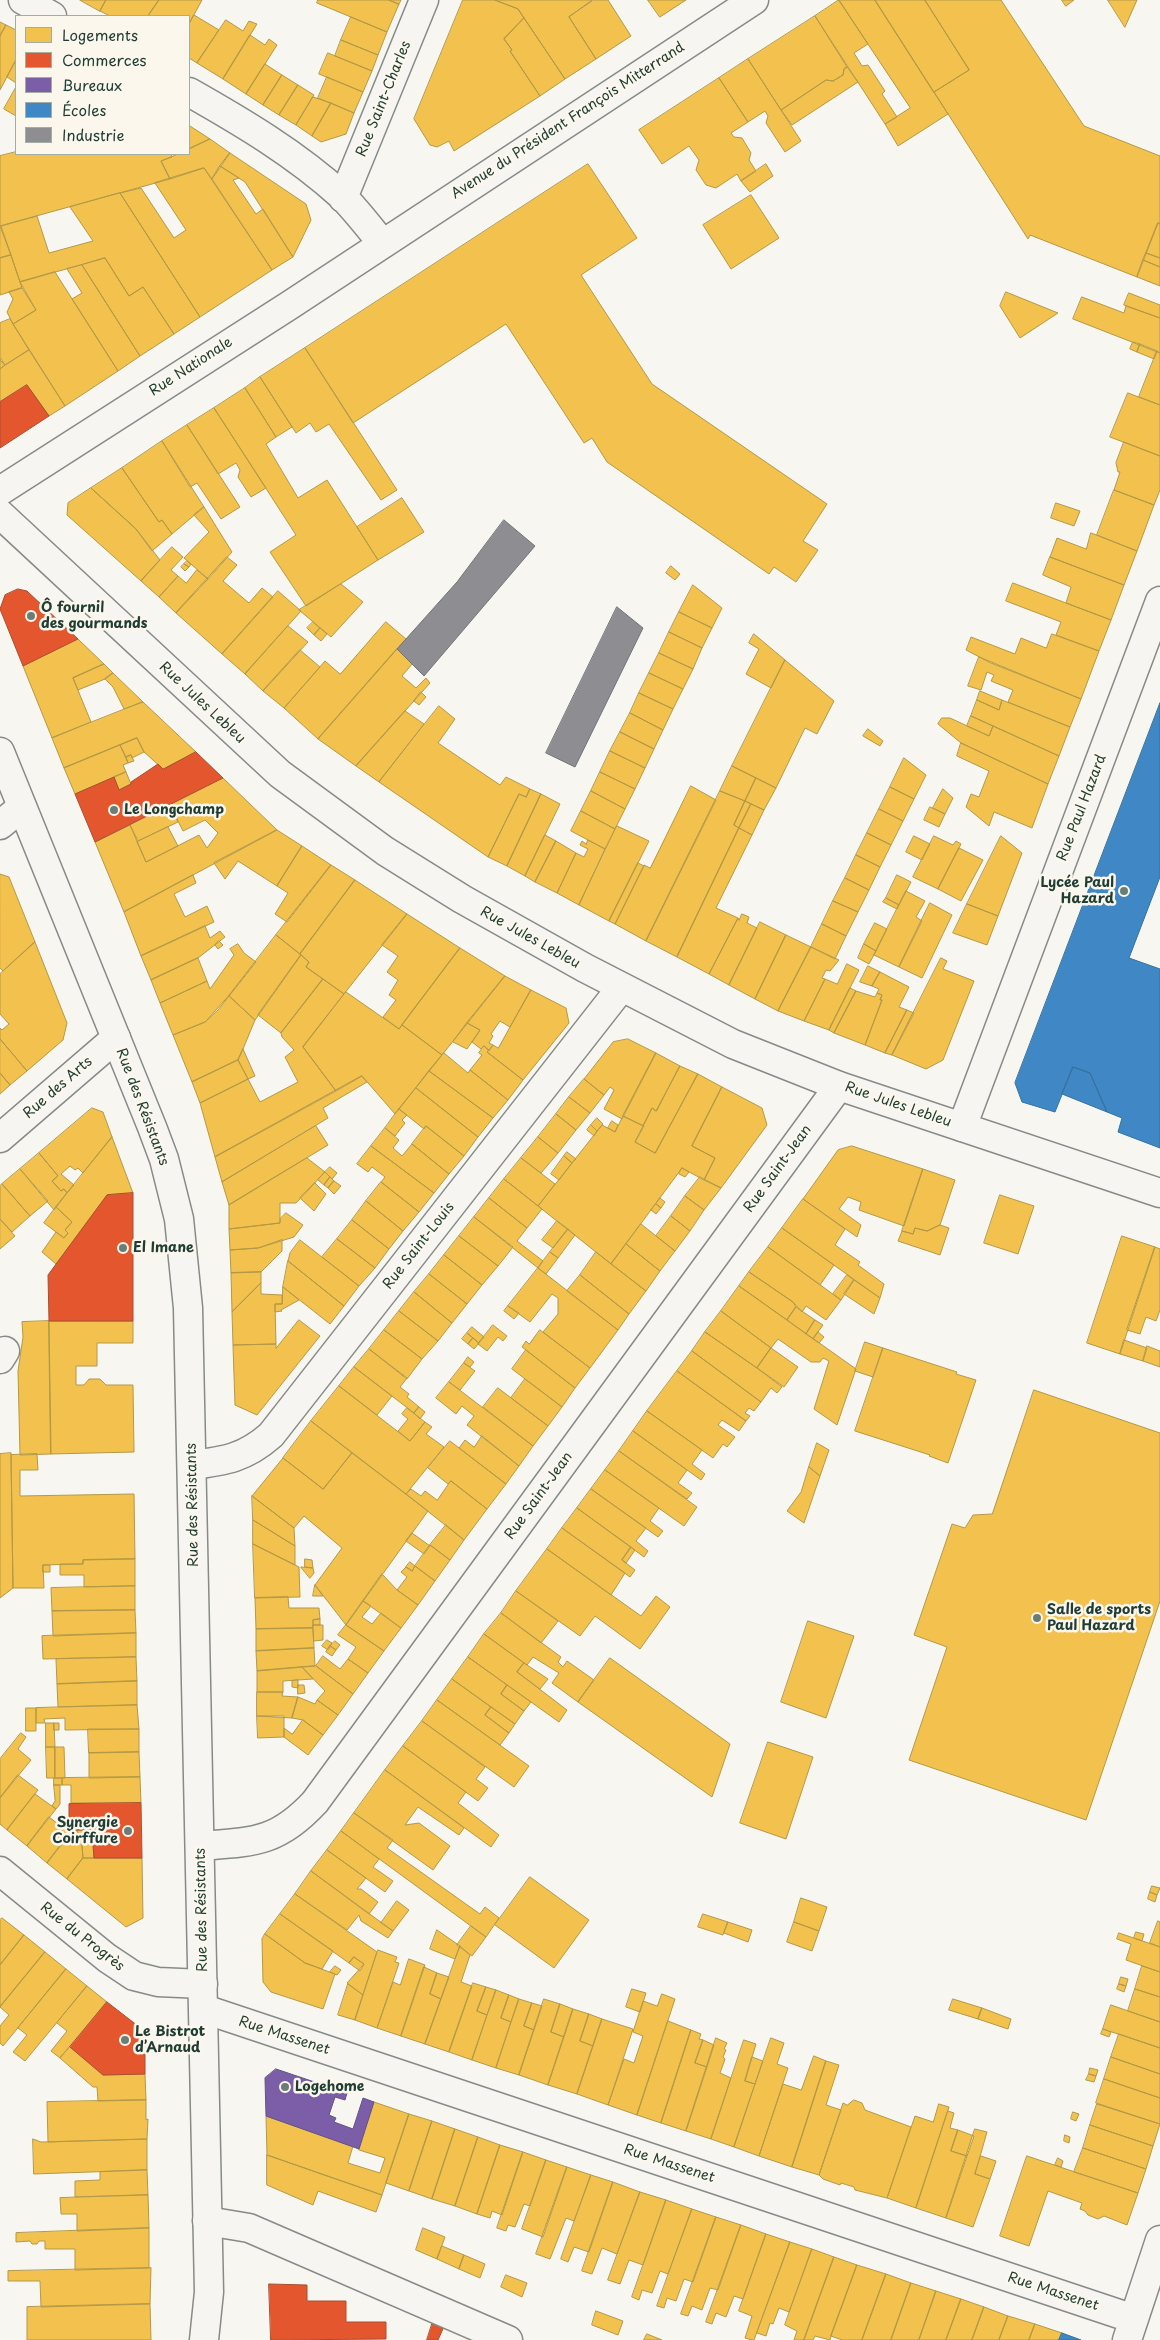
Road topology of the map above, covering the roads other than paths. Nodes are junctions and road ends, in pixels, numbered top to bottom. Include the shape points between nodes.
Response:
1 (23, 0) edge
2 (424, 0) edge
3 (754, 0) edge
4 (50, 15) edge
5 (190, 93) edge
6 (343, 198) junction
7 (382, 243) junction
8 (0, 491) edge
9 (0, 514) edge
10 (1160, 601) edge
11 (0, 752) edge
12 (22, 807) junction
13 (0, 825) edge
14 (622, 988) junction
15 (116, 1038) junction
16 (839, 1086) junction
17 (962, 1127) junction
18 (0, 1138) edge
19 (1160, 1193) edge
20 (192, 1465) junction
21 (200, 1846) junction
22 (0, 1871) edge
23 (204, 1997) junction
24 (207, 2221) junction
25 (1160, 2240) edge
26 (209, 2292) junction
27 (1130, 2330) edge
28 (204, 2340) edge
29 (218, 2340) edge
30 (508, 2340) edge

1 - 4 street
2 - 6 street, Rue Saint-Charles
3 - 7 street, Avenue du Président François Mitterrand
5 - 6 street via 251,128
6 - 7 street
7 - 8 street, Rue Nationale
9 - 14 street, Rue Jules Lebleu via 247,745 307,795 385,851 462,899
10 - 17 street, Rue Paul Hazard
11 - 12 street, Rue des Résistants
12 - 13 street
12 - 15 street, Rue des Résistants
14 - 16 street, Rue Jules Lebleu via 733,1044
14 - 20 street, Rue Saint-Louis via 271,1435 256,1449 239,1457
15 - 18 street, Rue des Arts
15 - 20 street, Rue des Résistants via 161,1151 179,1219 188,1308
16 - 17 street, Rue Jules Lebleu
16 - 21 street, Rue Saint-Jean via 315,1802 291,1825 265,1838
17 - 19 street, Rue Jules Lebleu
20 - 21 street, Rue des Résistants
21 - 23 street, Rue des Résistants
22 - 23 street, Rue du Progrès via 134,1976
23 - 24 street, Rue des Résistants
23 - 27 street, Rue Massenet
24 - 26 street, Rue des Résistants
24 - 30 street via 249,2228
25 - 27 street, Rue Massenet
26 - 28 street, Rue des Résistants
26 - 29 street, Rue des Résistants

